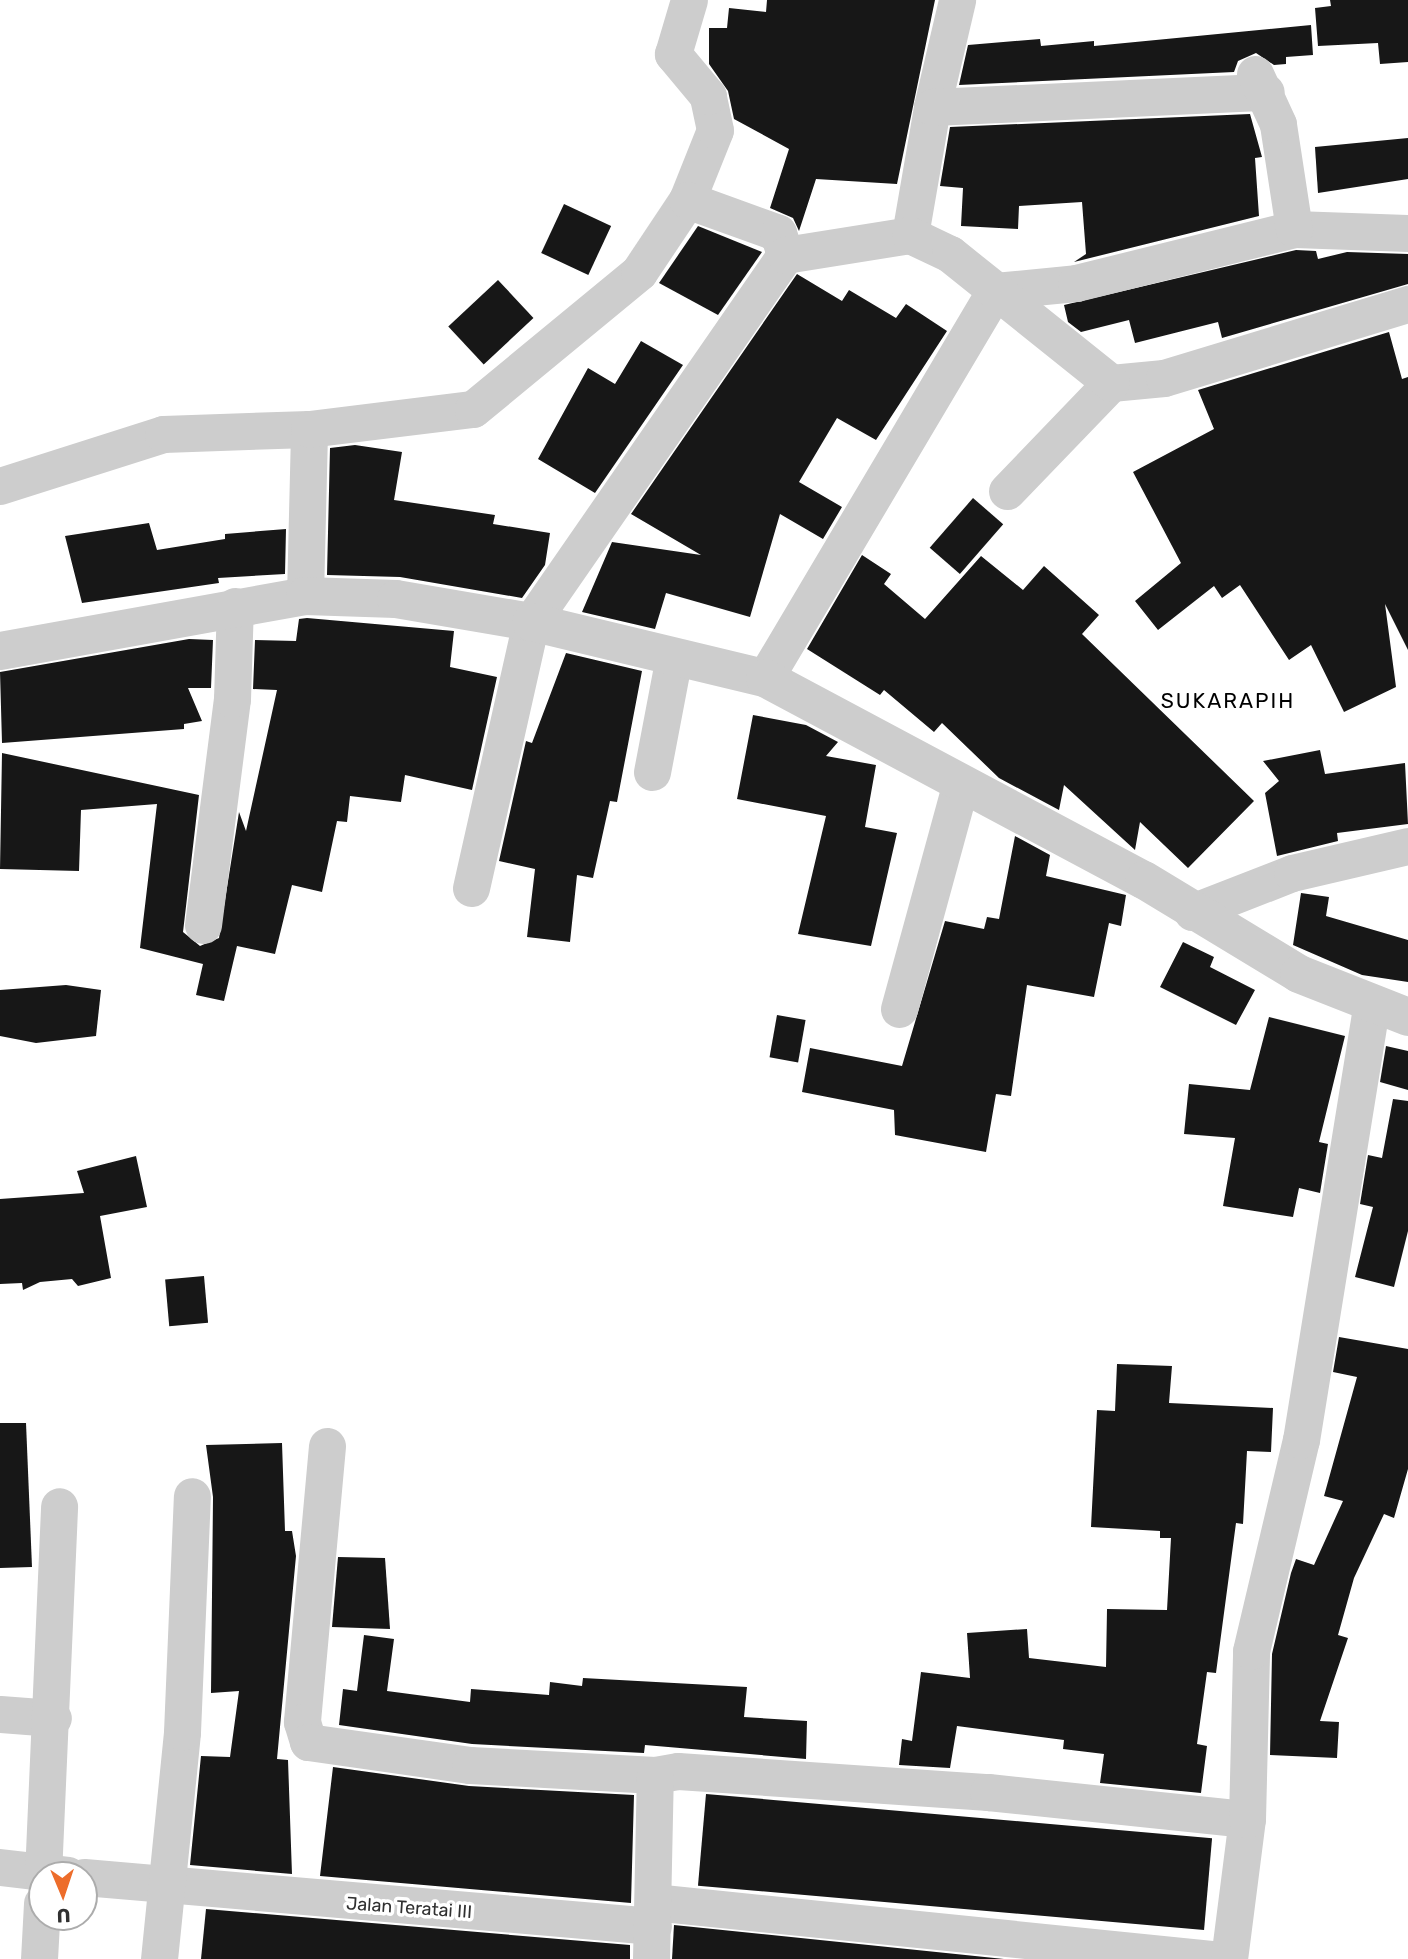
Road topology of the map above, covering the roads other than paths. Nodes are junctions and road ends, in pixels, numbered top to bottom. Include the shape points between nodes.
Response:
1 (688, 0) edge
2 (957, 0) edge
3 (932, 107) junction
4 (687, 200) junction
5 (1294, 229) junction
6 (1408, 233) edge
7 (910, 236) junction
8 (785, 255) junction
9 (995, 291) junction
10 (1408, 304) edge
11 (1111, 383) junction
12 (309, 429) junction
13 (0, 486) edge
14 (1007, 491) dead end
15 (305, 596) junction
16 (235, 606) junction
17 (531, 622) junction
18 (0, 651) edge
19 (674, 657) junction
20 (765, 677) junction
21 (652, 772) dead end
22 (961, 783) junction
23 (1408, 846) edge
24 (471, 888) dead end
25 (1192, 912) junction
26 (203, 925) dead end
27 (1371, 1007) junction
28 (900, 1009) dead end
29 (1408, 1017) edge
30 (327, 1446) dead end
31 (192, 1496) dead end
32 (59, 1506) dead end
33 (0, 1713) edge
34 (53, 1718) junction
35 (655, 1775) junction
36 (1247, 1819) junction
37 (50, 1861) edge
38 (0, 1867) edge
39 (28, 1875) edge
40 (98, 1879) edge
41 (166, 1889) junction
42 (652, 1929) edge
43 (43, 1931) edge
44 (39, 1959) edge
45 (159, 1959) edge
46 (1212, 1959) edge
47 (1229, 1959) edge

1 - 4 street via 673,54 708,96 715,130
2 - 3 street
3 - 5 street via 1260,83 1278,124
3 - 7 street
4 - 8 street via 778,233
4 - 12 street via 639,272 474,410
5 - 6 street
5 - 9 street via 1076,283
7 - 8 street
7 - 9 street via 950,254
8 - 17 street
9 - 11 street
9 - 20 street
10 - 11 street via 1164,378
11 - 14 street
12 - 13 street via 163,433
12 - 15 street
15 - 16 street
15 - 17 street via 396,599
16 - 18 street
16 - 26 street via 232,699
17 - 19 street
17 - 24 street
19 - 20 street
19 - 21 street
20 - 22 street
22 - 25 street via 1144,880
22 - 28 street
23 - 25 street via 1292,873
25 - 27 street
27 - 29 street
27 - 36 street via 1301,1440 1251,1651
30 - 35 street via 302,1722 308,1742 470,1765
31 - 41 street via 182,1732
32 - 34 street
33 - 34 street
34 - 37 street
35 - 36 street via 678,1771 988,1792
35 - 42 street
36 - 47 street
38 - 39 street
40 - 41 street, Jalan Teratai III
41 - 42 street, Jalan Teratai III
41 - 45 street
42 - 46 street, Jalan Teratai III
43 - 44 street

